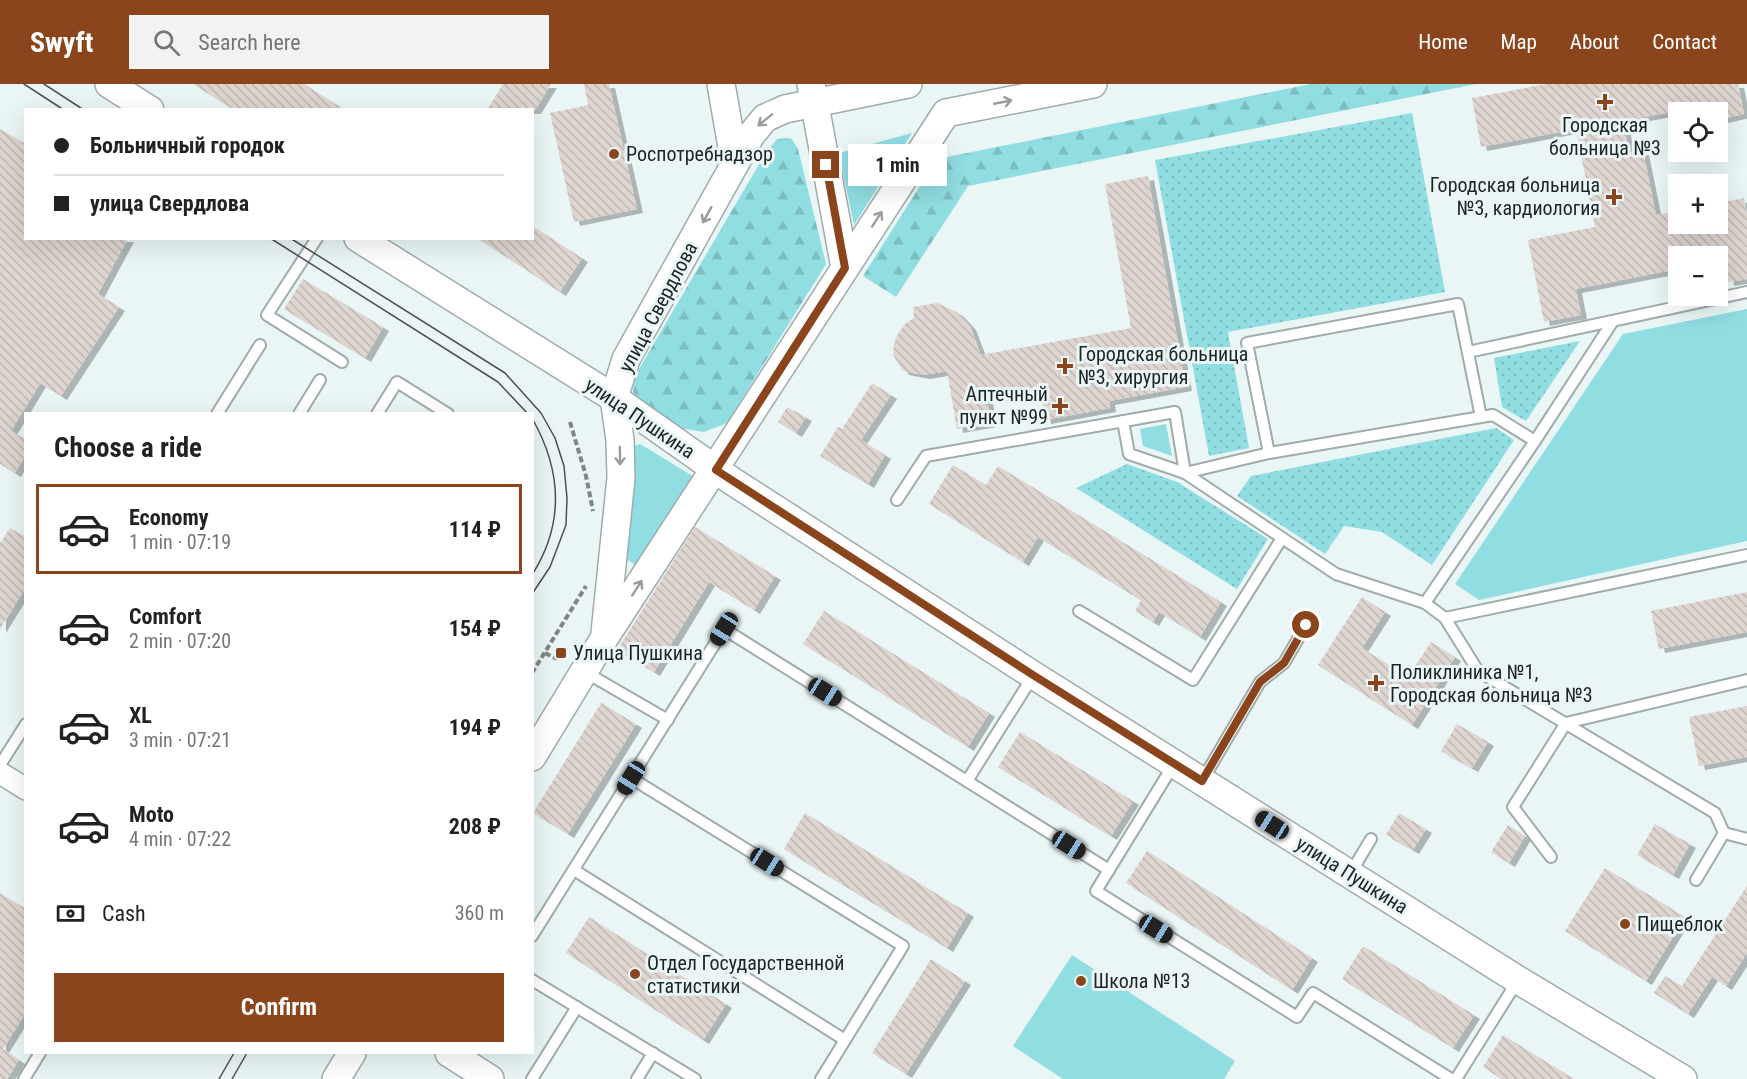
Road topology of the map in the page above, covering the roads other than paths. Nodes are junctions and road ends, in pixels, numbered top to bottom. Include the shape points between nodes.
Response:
1 (109, 84) edge
2 (721, 84) edge
3 (908, 84) edge
4 (1093, 84) edge
5 (813, 93) edge
6 (147, 108) edge
7 (735, 164) junction
8 (316, 240) edge
9 (361, 240) edge
10 (845, 268) junction
11 (1747, 292) edge
12 (1613, 321) junction
13 (260, 345) dead end
14 (1468, 352) junction
15 (342, 362) dead end
16 (320, 380) dead end
17 (614, 398) junction
18 (218, 412) edge
19 (300, 412) edge
20 (378, 412) edge
21 (445, 412) edge
22 (1481, 417) junction
23 (1123, 421) junction
24 (1535, 441) junction
25 (1269, 453) junction
26 (716, 470) junction
27 (1185, 473) junction
28 (897, 500) dead end
29 (1282, 538) junction
30 (1747, 555) edge
31 (1425, 603) junction
32 (1079, 611) dead end
33 (1445, 618) junction
34 (1306, 625) dead end
35 (605, 637) junction
36 (585, 672) junction
37 (1033, 675) junction
38 (1747, 680) edge
39 (668, 720) junction
40 (1566, 723) junction
41 (24, 727) edge
42 (534, 754) edge
43 (1174, 764) junction
44 (0, 765) edge
45 (0, 773) edge
46 (631, 778) junction
47 (967, 781) junction
48 (1202, 781) junction
49 (24, 788) edge
50 (1724, 833) junction
51 (1371, 839) dead end
52 (1747, 839) edge
53 (1551, 857) dead end
54 (574, 870) junction
55 (1109, 870) junction
56 (1350, 874) junction
57 (1696, 880) dead end
58 (534, 933) edge
59 (1518, 980) junction
60 (534, 981) edge
61 (577, 1007) junction
62 (845, 1040) junction
63 (653, 1053) junction
64 (39, 1054) edge
65 (351, 1054) edge
66 (451, 1054) edge
67 (24, 1079) edge
68 (336, 1079) edge
69 (490, 1079) edge
70 (532, 1079) edge
71 (637, 1079) edge
72 (695, 1079) edge
73 (821, 1079) edge
74 (1451, 1079) edge
75 (1456, 1079) edge
76 (1683, 1079) edge

1 - 6 street
2 - 7 street
3 - 5 street, улица Свердлова
10 -> 4 street, улица Свердлова via 946,113
5 -> 7 street, улица Свердлова via 765,118
5 - 10 street
7 -> 17 street, улица Свердлова via 626,359
8 - 15 lane via 267,315
9 - 17 street, улица Пушкина
10 - 26 street, улица Свердлова
11 - 12 lane
12 - 14 lane
12 - 24 lane
13 - 18 lane
14 - 22 lane
14 - 25 lane via 1458,304 1247,343
16 - 19 lane
17 - 26 street, улица Пушкина
17 -> 35 street, улица Свердлова via 621,478
20 - 21 lane via 397,382
22 - 24 lane via 1493,415
22 - 25 lane
23 - 27 lane via 1129,454
23 - 27 lane via 1175,412
23 - 28 lane via 926,456
24 - 31 lane
25 - 27 lane
35 -> 26 street, улица Свердлова
26 - 37 street, улица Пушкина
27 - 29 lane
29 - 31 lane via 1336,574
29 - 32 lane via 1193,680
30 - 33 lane
31 - 33 lane
33 - 40 lane via 1478,671
34 - 48 lane via 1284,663 1260,682
35 - 36 street, улица Свердлова
36 - 39 lane
36 - 42 street, улица Свердлова
37 - 43 street, улица Пушкина
37 - 47 lane
38 - 40 lane
39 - 46 lane
39 - 47 lane via 724,629
40 - 50 lane via 1715,813
40 - 53 lane via 1513,807
41 - 44 lane
43 - 48 street, улица Пушкина
43 - 55 lane
45 - 49 street
46 - 54 lane
46 - 62 lane via 903,946
47 - 55 lane
48 - 56 street, улица Пушкина
50 - 52 lane
50 - 57 lane
51 - 56 lane
54 - 58 lane
54 - 62 lane
55 - 74 lane via 1096,891 1298,1017 1313,993
56 - 59 street, улица Пушкина
59 - 75 lane
59 - 76 street, улица Пушкина
60 - 61 lane
61 - 63 lane
61 - 70 lane
62 - 73 lane
63 - 71 lane
63 - 72 lane
64 - 67 lane
65 - 68 street
66 - 69 street

